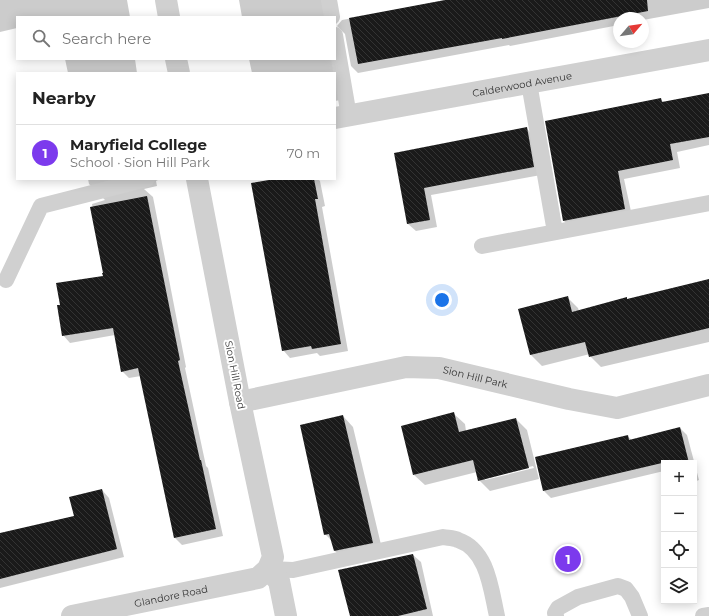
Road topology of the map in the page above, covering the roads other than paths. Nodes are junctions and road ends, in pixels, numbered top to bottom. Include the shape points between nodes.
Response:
1 (166, 0) edge
2 (329, 0) edge
3 (169, 16) edge
4 (332, 16) edge
5 (336, 47) edge
6 (709, 50) edge
7 (176, 60) edge
8 (179, 72) edge
9 (529, 83) junction
10 (342, 117) edge
11 (143, 180) edge
12 (197, 180) edge
13 (709, 204) edge
14 (555, 232) junction
15 (482, 246) dead end
16 (6, 280) dead end
17 (709, 385) edge
18 (240, 402) junction
19 (268, 569) junction
20 (709, 615) edge
21 (72, 616) edge
22 (286, 616) edge
23 (497, 616) edge
24 (556, 616) edge
25 (640, 616) edge
26 (703, 616) edge

1 - 3 street
2 - 4 lane
5 - 10 lane
6 - 9 street, Calderwood Avenue
7 - 8 street
9 - 10 street, Calderwood Avenue
9 - 14 lane
11 - 16 lane via 41,206
12 - 18 street, Sion Hill Road
13 - 14 lane
14 - 15 lane
17 - 18 street, Sion Hill Park via 616,408 439,368 406,367
18 - 19 street, Sion Hill Road via 273,557
19 - 21 street, Glandore Road via 258,578
19 - 22 street via 279,581
19 - 23 lane via 293,570 443,537 451,538 469,546 480,557 487,572
20 - 26 lane
24 - 25 lane via 558,608 578,597 618,586 626,589 632,596

